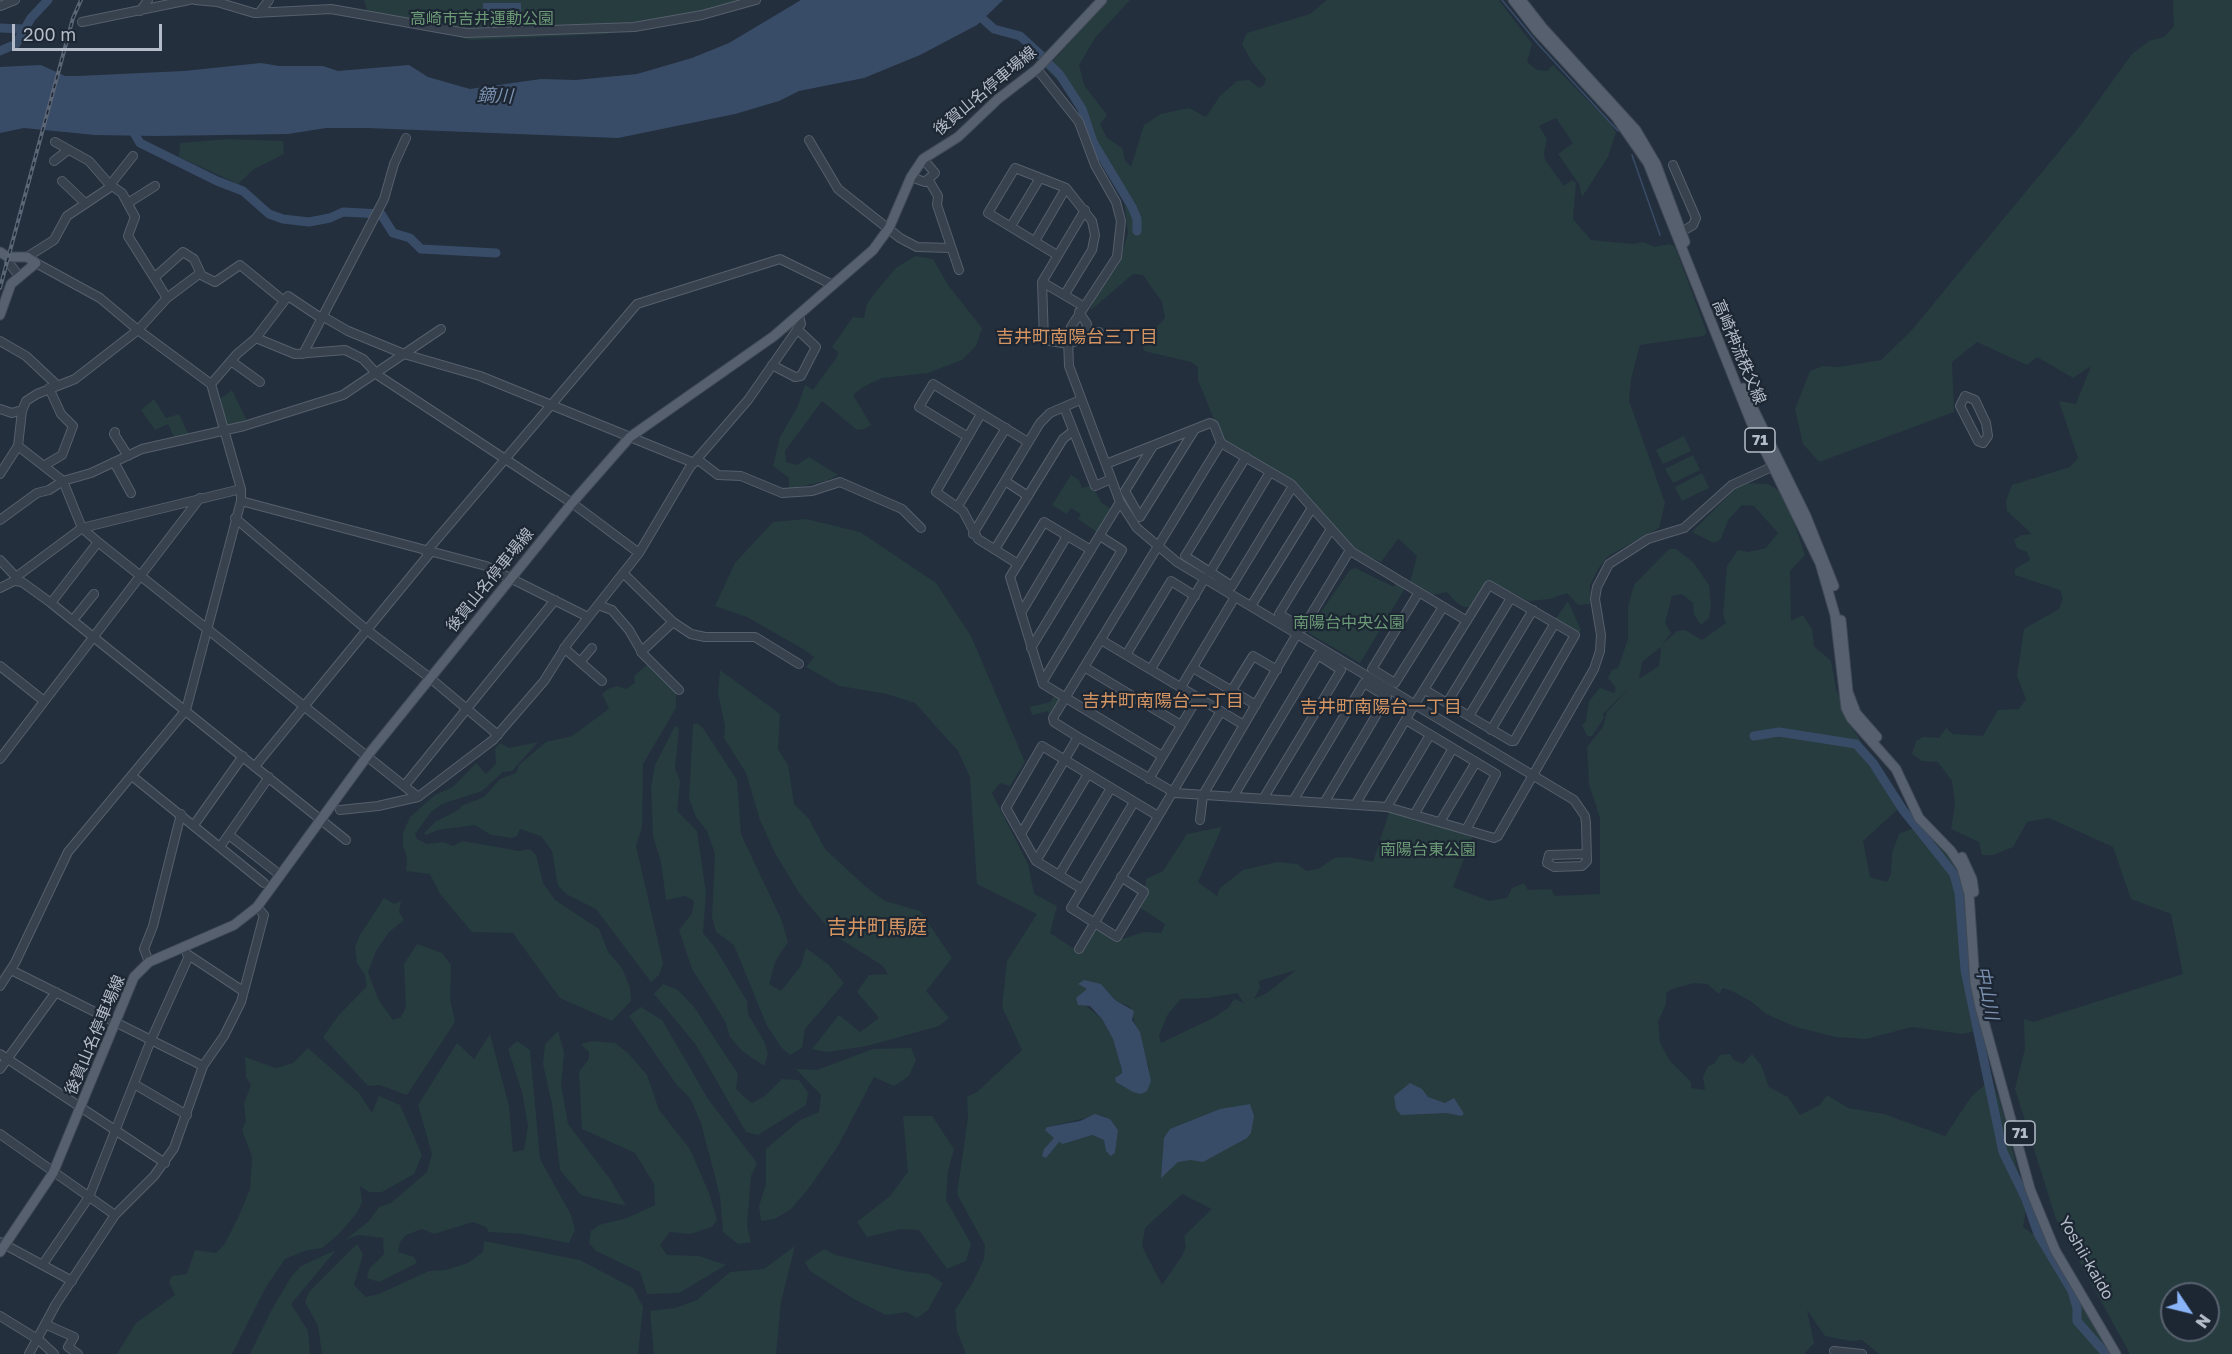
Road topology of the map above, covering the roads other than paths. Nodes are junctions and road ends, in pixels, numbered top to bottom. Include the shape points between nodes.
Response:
1 (15, 0) edge
2 (148, 0) edge
3 (189, 0) edge
4 (195, 0) edge
5 (269, 0) edge
6 (756, 0) edge
7 (1102, 0) edge
8 (1513, 0) edge
9 (1521, 0) edge
10 (0, 6) edge
11 (140, 11) junction
12 (259, 13) junction
13 (82, 22) dead end
14 (1037, 69) junction
15 (406, 138) dead end
16 (809, 140) dead end
17 (55, 142) dead end
18 (68, 150) junction
19 (133, 156) dead end
20 (923, 159) junction
21 (54, 161) dead end
22 (1673, 165) dead end
23 (911, 177) junction
24 (1040, 178) junction
25 (928, 179) junction
26 (62, 181) dead end
27 (110, 185) junction
28 (155, 186) dead end
29 (1066, 188) junction
30 (85, 203) junction
31 (128, 203) junction
32 (1085, 210) junction
33 (1011, 226) junction
34 (889, 228) junction
35 (1678, 234) junction
36 (1035, 241) junction
37 (951, 248) junction
38 (1057, 255) junction
39 (27, 257) junction
40 (4, 259) edge
41 (36, 263) junction
42 (959, 270) dead end
43 (201, 274) junction
44 (19, 276) junction
45 (155, 277) junction
46 (1042, 282) junction
47 (833, 285) junction
48 (1065, 294) junction
49 (167, 298) junction
50 (284, 301) junction
51 (1081, 309) junction
52 (0, 315) edge
53 (799, 316) junction
54 (321, 317) junction
55 (441, 329) dead end
56 (797, 329) junction
57 (138, 330) junction
58 (1099, 332) dead end
59 (774, 336) junction
60 (256, 338) junction
61 (1084, 338) junction
62 (0, 341) edge
63 (1068, 344) junction
64 (782, 352) junction
65 (303, 354) junction
66 (404, 354) junction
67 (231, 361) junction
68 (772, 366) junction
69 (376, 374) junction
70 (260, 382) dead end
71 (211, 384) junction
72 (53, 387) junction
73 (1080, 400) junction
74 (551, 404) junction
75 (1064, 407) junction
76 (0, 409) edge
77 (22, 410) junction
78 (981, 414) junction
79 (1967, 419) joint
80 (1006, 428) junction
81 (1195, 429) junction
82 (225, 431) junction
83 (1073, 431) junction
84 (115, 432) dead end
85 (630, 437) junction
86 (968, 437) junction
87 (1029, 442) junction
88 (1221, 444) junction
89 (18, 446) junction
90 (1153, 446) junction
91 (128, 456) junction
92 (1246, 457) junction
93 (503, 460) junction
94 (696, 461) junction
95 (114, 462) junction
96 (1106, 464) junction
97 (45, 465) junction
98 (1777, 465) junction
99 (1270, 472) junction
100 (0, 474) edge
101 (1111, 479) junction
102 (63, 481) junction
103 (1005, 481) junction
104 (1293, 486) junction
105 (241, 489) junction
106 (131, 493) dead end
107 (1028, 496) junction
108 (200, 498) junction
109 (241, 501) junction
110 (1120, 502) junction
111 (572, 503) junction
112 (958, 506) junction
113 (1312, 508) junction
114 (235, 518) junction
115 (0, 520) edge
116 (82, 528) junction
117 (921, 528) dead end
118 (1331, 529) junction
119 (974, 534) junction
120 (1067, 536) junction
121 (1100, 536) junction
122 (98, 542) junction
123 (1156, 546) junction
124 (996, 549) junction
125 (1091, 550) junction
126 (1350, 550) junction
127 (428, 552) junction
128 (639, 553) junction
129 (0, 560) edge
130 (1018, 564) junction
131 (623, 573) junction
132 (1207, 575) junction
133 (142, 576) junction
134 (512, 578) junction
135 (15, 579) junction
136 (0, 588) edge
137 (1419, 592) junction
138 (94, 594) dead end
139 (1195, 596) junction
140 (1235, 597) junction
141 (1511, 598) junction
142 (555, 600) junction
143 (51, 603) junction
144 (598, 605) junction
145 (1251, 606) junction
146 (1443, 607) junction
147 (1533, 610) junction
148 (1020, 613) junction
149 (588, 617) junction
150 (73, 620) junction
151 (1467, 621) junction
152 (673, 622) junction
153 (1555, 623) junction
154 (207, 630) junction
155 (367, 630) junction
156 (1298, 634) junction
157 (94, 638) junction
158 (1101, 640) junction
159 (564, 648) junction
160 (592, 648) dead end
161 (1031, 648) junction
162 (641, 652) junction
163 (1126, 655) junction
164 (580, 662) junction
165 (799, 664) dead end
166 (0, 666) edge
167 (1084, 667) junction
168 (1193, 668) junction
169 (1151, 669) junction
170 (1277, 670) junction
171 (430, 678) junction
172 (602, 681) dead end
173 (1042, 681) junction
174 (1181, 687) junction
175 (679, 690) dead end
176 (1232, 690) junction
177 (1425, 690) junction
178 (1198, 697) junction
179 (1065, 698) junction
180 (44, 701) junction
181 (1447, 703) junction
182 (304, 704) junction
183 (1415, 704) junction
184 (1256, 705) junction
185 (467, 709) junction
186 (186, 710) junction
187 (1221, 711) junction
188 (1469, 716) junction
189 (1406, 720) junction
190 (1181, 724) junction
191 (1244, 725) junction
192 (1491, 730) junction
193 (498, 735) junction
194 (1430, 735) junction
195 (1078, 737) junction
196 (1453, 748) junction
197 (368, 755) junction
198 (243, 756) junction
199 (1162, 756) junction
200 (0, 759) edge
201 (1065, 760) junction
202 (1476, 762) junction
203 (256, 765) junction
204 (1088, 774) junction
205 (1533, 775) junction
206 (132, 776) junction
207 (269, 777) junction
208 (1149, 779) junction
209 (405, 785) junction
210 (1111, 788) junction
211 (1172, 792) junction
212 (1203, 795) junction
213 (418, 797) junction
214 (1233, 797) junction
215 (1263, 799) junction
216 (1293, 801) junction
217 (1134, 802) junction
218 (1324, 803) junction
219 (1355, 805) junction
220 (1387, 807) junction
221 (340, 810) dead end
222 (181, 814) junction
223 (1414, 815) junction
224 (1158, 816) junction
225 (321, 817) junction
226 (1200, 820) dead end
227 (1440, 822) junction
228 (194, 825) junction
229 (1466, 830) junction
230 (1021, 834) junction
231 (229, 835) junction
232 (346, 840) dead end
233 (220, 847) junction
234 (1586, 854) junction
235 (1036, 861) junction
236 (280, 875) junction
237 (1059, 875) junction
238 (1121, 877) junction
239 (264, 883) dead end
240 (1082, 889) junction
241 (1972, 894) junction
242 (257, 907) junction
243 (1094, 922) junction
244 (178, 949) junction
245 (1080, 949) dead end
246 (189, 956) junction
247 (149, 962) junction
248 (11, 970) junction
249 (0, 986) edge
250 (243, 991) junction
251 (56, 992) junction
252 (114, 1023) junction
253 (151, 1040) junction
254 (4, 1057) edge
255 (202, 1066) junction
256 (0, 1069) edge
257 (134, 1084) junction
258 (80, 1108) junction
259 (187, 1115) junction
260 (116, 1131) junction
261 (0, 1134) edge
262 (165, 1163) junction
263 (53, 1173) junction
264 (89, 1197) junction
265 (115, 1215) junction
266 (1, 1246) edge
267 (43, 1264) junction
268 (72, 1281) junction
269 (0, 1316) edge
270 (47, 1325) junction
271 (39, 1340) junction
272 (1834, 1351) dead end
273 (29, 1354) edge
274 (54, 1354) edge
275 (78, 1354) edge
276 (1862, 1354) edge
277 (2116, 1354) edge
278 (2122, 1354) edge

1 - 10 street
2 - 11 street
3 - 11 street
4 - 12 street
5 - 12 street
6 - 12 street via 640,26 491,33 466,33 331,9
7 - 14 main road, 後賀山名停車場線
8 - 35 main road, 高崎神流秩父線 / 71 via 1637,144
9 - 35 main road, 高崎神流秩父線 / 71 via 1636,130 1656,164
11 - 13 street
14 - 20 main road, 後賀山名停車場線 via 998,99 958,138
14 - 51 street via 1079,122 1121,221 1117,257
15 - 54 street via 376,214
16 - 34 street via 838,189
17 - 18 street
18 - 21 street
18 - 27 street via 89,161
19 - 27 street
20 - 23 main road, 後賀山名停車場線
20 - 25 street via 935,173
22 - 35 street via 1696,218 1693,225
23 - 25 street via 925,182
23 - 34 main road, 後賀山名停車場線
24 - 29 street
24 - 33 street
24 - 33 street via 1015,168 988,213
25 - 37 street via 938,196 937,205
26 - 30 street
27 - 30 street
27 - 31 street
28 - 31 street
29 - 32 street
29 - 36 street
30 - 39 street via 67,216 54,240
31 - 45 street via 135,220 128,236
32 - 38 street
32 - 48 street via 1094,226 1094,243
33 - 36 street
34 - 37 street via 916,247
34 - 47 main road, 後賀山名停車場線 via 873,250
35 - 98 main road, 高崎神流秩父線 / 71
36 - 38 street
37 - 42 street
38 - 46 street
39 - 40 main road
39 - 41 main road
40 - 44 street
41 - 44 main road
41 - 57 street via 92,292
43 - 45 street via 194,259 183,252
43 - 49 street
43 - 50 street via 216,282 240,265
44 - 52 main road via 8,290
45 - 49 street
46 - 48 street
46 - 63 street via 1044,340
47 - 53 main road, 後賀山名停車場線
47 - 74 street via 780,259 637,303
48 - 51 street
49 - 57 street
50 - 54 street via 288,296
50 - 60 street
51 - 61 street via 1087,324
51 - 63 street via 1071,327
53 - 56 street via 801,324
53 - 59 main road, 後賀山名停車場線
54 - 65 street
54 - 66 street
55 - 66 street
56 - 64 street
56 - 68 street via 816,347 801,376
57 - 71 street
57 - 72 street via 75,379
58 - 61 street
59 - 64 street
59 - 85 main road, 後賀山名停車場線
60 - 65 street
60 - 67 street
61 - 63 street
62 - 72 street via 26,356
63 - 73 street via 1069,366
64 - 68 street
65 - 69 street via 345,350 363,359
66 - 69 street
66 - 74 street via 480,376
67 - 70 street
67 - 71 street
68 - 94 street
69 - 82 street via 343,394
69 - 93 street
71 - 82 street
72 - 77 street via 30,397
72 - 97 street via 61,414 73,426 62,455
73 - 75 street
73 - 96 street
74 - 85 street
74 - 93 street
75 - 83 street
75 - 87 street via 1044,419
76 - 77 street via 12,413
77 - 89 street
78 - 80 street
78 - 86 street
78 - 86 street via 933,384 919,407
79 - 79 street via 1960,406 1965,396 1975,400 1986,423 1988,436 1983,443 1978,441
80 - 87 street
80 - 112 street
81 - 88 street via 1213,424
81 - 90 street
81 - 90 street via 1140,517 1125,491
82 - 91 street
82 - 105 street
83 - 101 street via 1095,486
83 - 107 street via 1063,439
84 - 91 street
85 - 94 street
85 - 111 main road, 後賀山名停車場線
86 - 112 street via 936,492
87 - 103 street
88 - 92 street
88 - 123 street
89 - 97 street
89 - 100 street
90 - 96 street
91 - 95 street
92 - 99 street
92 - 132 street via 1185,556
93 - 111 street
93 - 127 street
94 - 117 street via 718,475 741,476 782,493 812,491 840,482 902,509
94 - 128 street
95 - 102 street
95 - 106 street
96 - 101 street
97 - 102 street
98 - 205 street via 1732,485 1684,528 1648,539 1609,564 1595,599 1601,636 1594,669
98 - 241 main road, 高崎神流秩父線 / 71 via 1830,574 1840,615 1852,704 1895,758 1923,814 1963,857 1970,873
99 - 104 street
99 - 132 street
101 - 110 street
102 - 115 street via 37,493
102 - 116 street
103 - 107 street
103 - 119 street
104 - 113 street
104 - 132 street via 1232,586
105 - 108 street
105 - 109 street
107 - 124 street
108 - 116 street
108 - 133 street
109 - 114 street
109 - 127 street
110 - 121 street
110 - 123 street via 1137,528
111 - 128 street
111 - 134 main road, 後賀山名停車場線
112 - 119 street
113 - 118 street
113 - 145 street
114 - 154 street
114 - 155 street
116 - 122 street
116 - 135 street
118 - 126 street
118 - 126 street via 1279,614 1303,628
119 - 124 street
120 - 125 street
120 - 130 street via 1044,522
120 - 148 street
121 - 125 street
121 - 173 street via 1122,550
122 - 133 street
122 - 143 street
123 - 132 street
123 - 158 street
124 - 130 street
125 - 161 street
126 - 137 street
127 - 134 street via 486,566
127 - 155 street
128 - 131 street
129 - 135 street
130 - 148 street via 1010,579
131 - 144 street
131 - 152 street
132 - 139 street
132 - 140 street
133 - 154 street
133 - 157 street
134 - 142 street
134 - 171 main road, 後賀山名停車場線
135 - 136 street
135 - 143 street
137 - 146 street
137 - 146 street via 1372,669 1395,683
138 - 150 street
139 - 163 street via 1171,581
139 - 169 street
140 - 145 street
140 - 168 street
141 - 147 street
141 - 151 street via 1490,585
141 - 181 street
142 - 149 street
142 - 185 street
143 - 150 street
144 - 149 street
144 - 162 street via 612,610
145 - 156 street
146 - 151 street
147 - 153 street
147 - 188 street
148 - 161 street
149 - 159 street
150 - 157 street
151 - 177 street
152 - 162 street
152 - 165 street via 696,636 762,639
153 - 192 street
153 - 192 street via 1576,637 1550,681 1514,741
154 - 182 street
154 - 186 street
155 - 171 street
155 - 182 street
156 - 170 street
156 - 183 street
157 - 180 street
157 - 186 street
158 - 163 street
158 - 167 street
159 - 164 street
159 - 193 street via 544,681
160 - 164 street
161 - 173 street
162 - 175 street
163 - 169 street
164 - 172 street
166 - 180 street
167 - 179 street
167 - 190 street
168 - 174 street
168 - 176 street
169 - 174 street
170 - 176 street via 1253,656
170 - 184 street
171 - 185 street
171 - 197 main road, 後賀山名停車場線
173 - 179 street
174 - 178 street
176 - 184 street
177 - 181 street
177 - 183 street
178 - 187 street
178 - 190 street
179 - 195 street via 1054,722
179 - 199 street
180 - 200 street
181 - 188 street
182 - 197 street
182 - 203 street
183 - 189 street
183 - 205 street
184 - 191 street
185 - 193 street
185 - 209 street
186 - 198 street
186 - 206 street
187 - 191 street
187 - 211 street
188 - 192 street
189 - 194 street
189 - 219 street
190 - 199 street
191 - 212 street
193 - 213 street
194 - 196 street
194 - 220 street
195 - 201 street
195 - 208 street
196 - 202 street
196 - 223 street
197 - 209 street
197 - 225 main road, 後賀山名停車場線
198 - 203 street
198 - 228 street
199 - 208 street
201 - 204 street
201 - 230 street
201 - 230 street via 1041,746 1007,805
202 - 227 street
202 - 229 street via 1497,778
203 - 207 street
204 - 210 street
204 - 235 street
205 - 229 street via 1494,838
205 - 234 street via 1579,805 1586,823
206 - 222 street
206 - 248 street via 68,852
207 - 225 street
207 - 231 street
208 - 211 street
209 - 213 street
210 - 217 street
210 - 237 street
211 - 212 street
211 - 224 street
212 - 214 street
212 - 226 street
213 - 221 street
214 - 215 street
214 - 215 street via 1318,655 1341,670
215 - 216 street
216 - 218 street
216 - 218 street via 1364,683 1387,697
217 - 224 street
217 - 240 street
218 - 219 street
219 - 220 street
220 - 223 street
222 - 228 street
222 - 247 street via 144,949
223 - 227 street
224 - 238 street
225 - 232 street
225 - 236 main road, 後賀山名停車場線
227 - 229 street
228 - 233 street
230 - 235 street
231 - 233 street
231 - 236 street
233 - 239 street
234 - 234 street via 1587,861 1582,866 1554,867 1547,863 1549,855
235 - 237 street
236 - 242 main road, 後賀山名停車場線
237 - 240 street
238 - 243 street
238 - 243 street via 1144,892 1134,910 1117,937
240 - 243 street via 1071,908
241 - 277 main road, Yoshii-kaido / 71 via 1975,983 2030,1189 2055,1250
241 - 278 main road, Yoshii-kaido / 71 via 1985,1007 2035,1188 2060,1247
242 - 244 main road, 後賀山名停車場線 via 234,925
242 - 250 street via 264,915
243 - 245 street
244 - 246 street
244 - 247 main road, 後賀山名停車場線
246 - 250 street
246 - 253 street
247 - 252 main road, 後賀山名停車場線 via 134,977
248 - 249 street
248 - 251 street
250 - 255 street via 239,1008
251 - 252 street
251 - 254 street
252 - 253 street
252 - 258 main road, 後賀山名停車場線
253 - 255 street
253 - 257 street
254 - 256 street
254 - 258 street
255 - 259 street
257 - 259 street
257 - 260 street
258 - 260 street
258 - 263 main road, 後賀山名停車場線
259 - 262 street
260 - 262 street
260 - 264 street
261 - 263 street
262 - 265 street
263 - 264 street
263 - 266 main road, 後賀山名停車場線
264 - 265 street
264 - 267 street
265 - 268 street
266 - 267 street
267 - 268 street
268 - 270 street
269 - 271 street
270 - 271 street
270 - 275 street via 74,1336 68,1347
271 - 273 street
271 - 274 street
272 - 276 street

